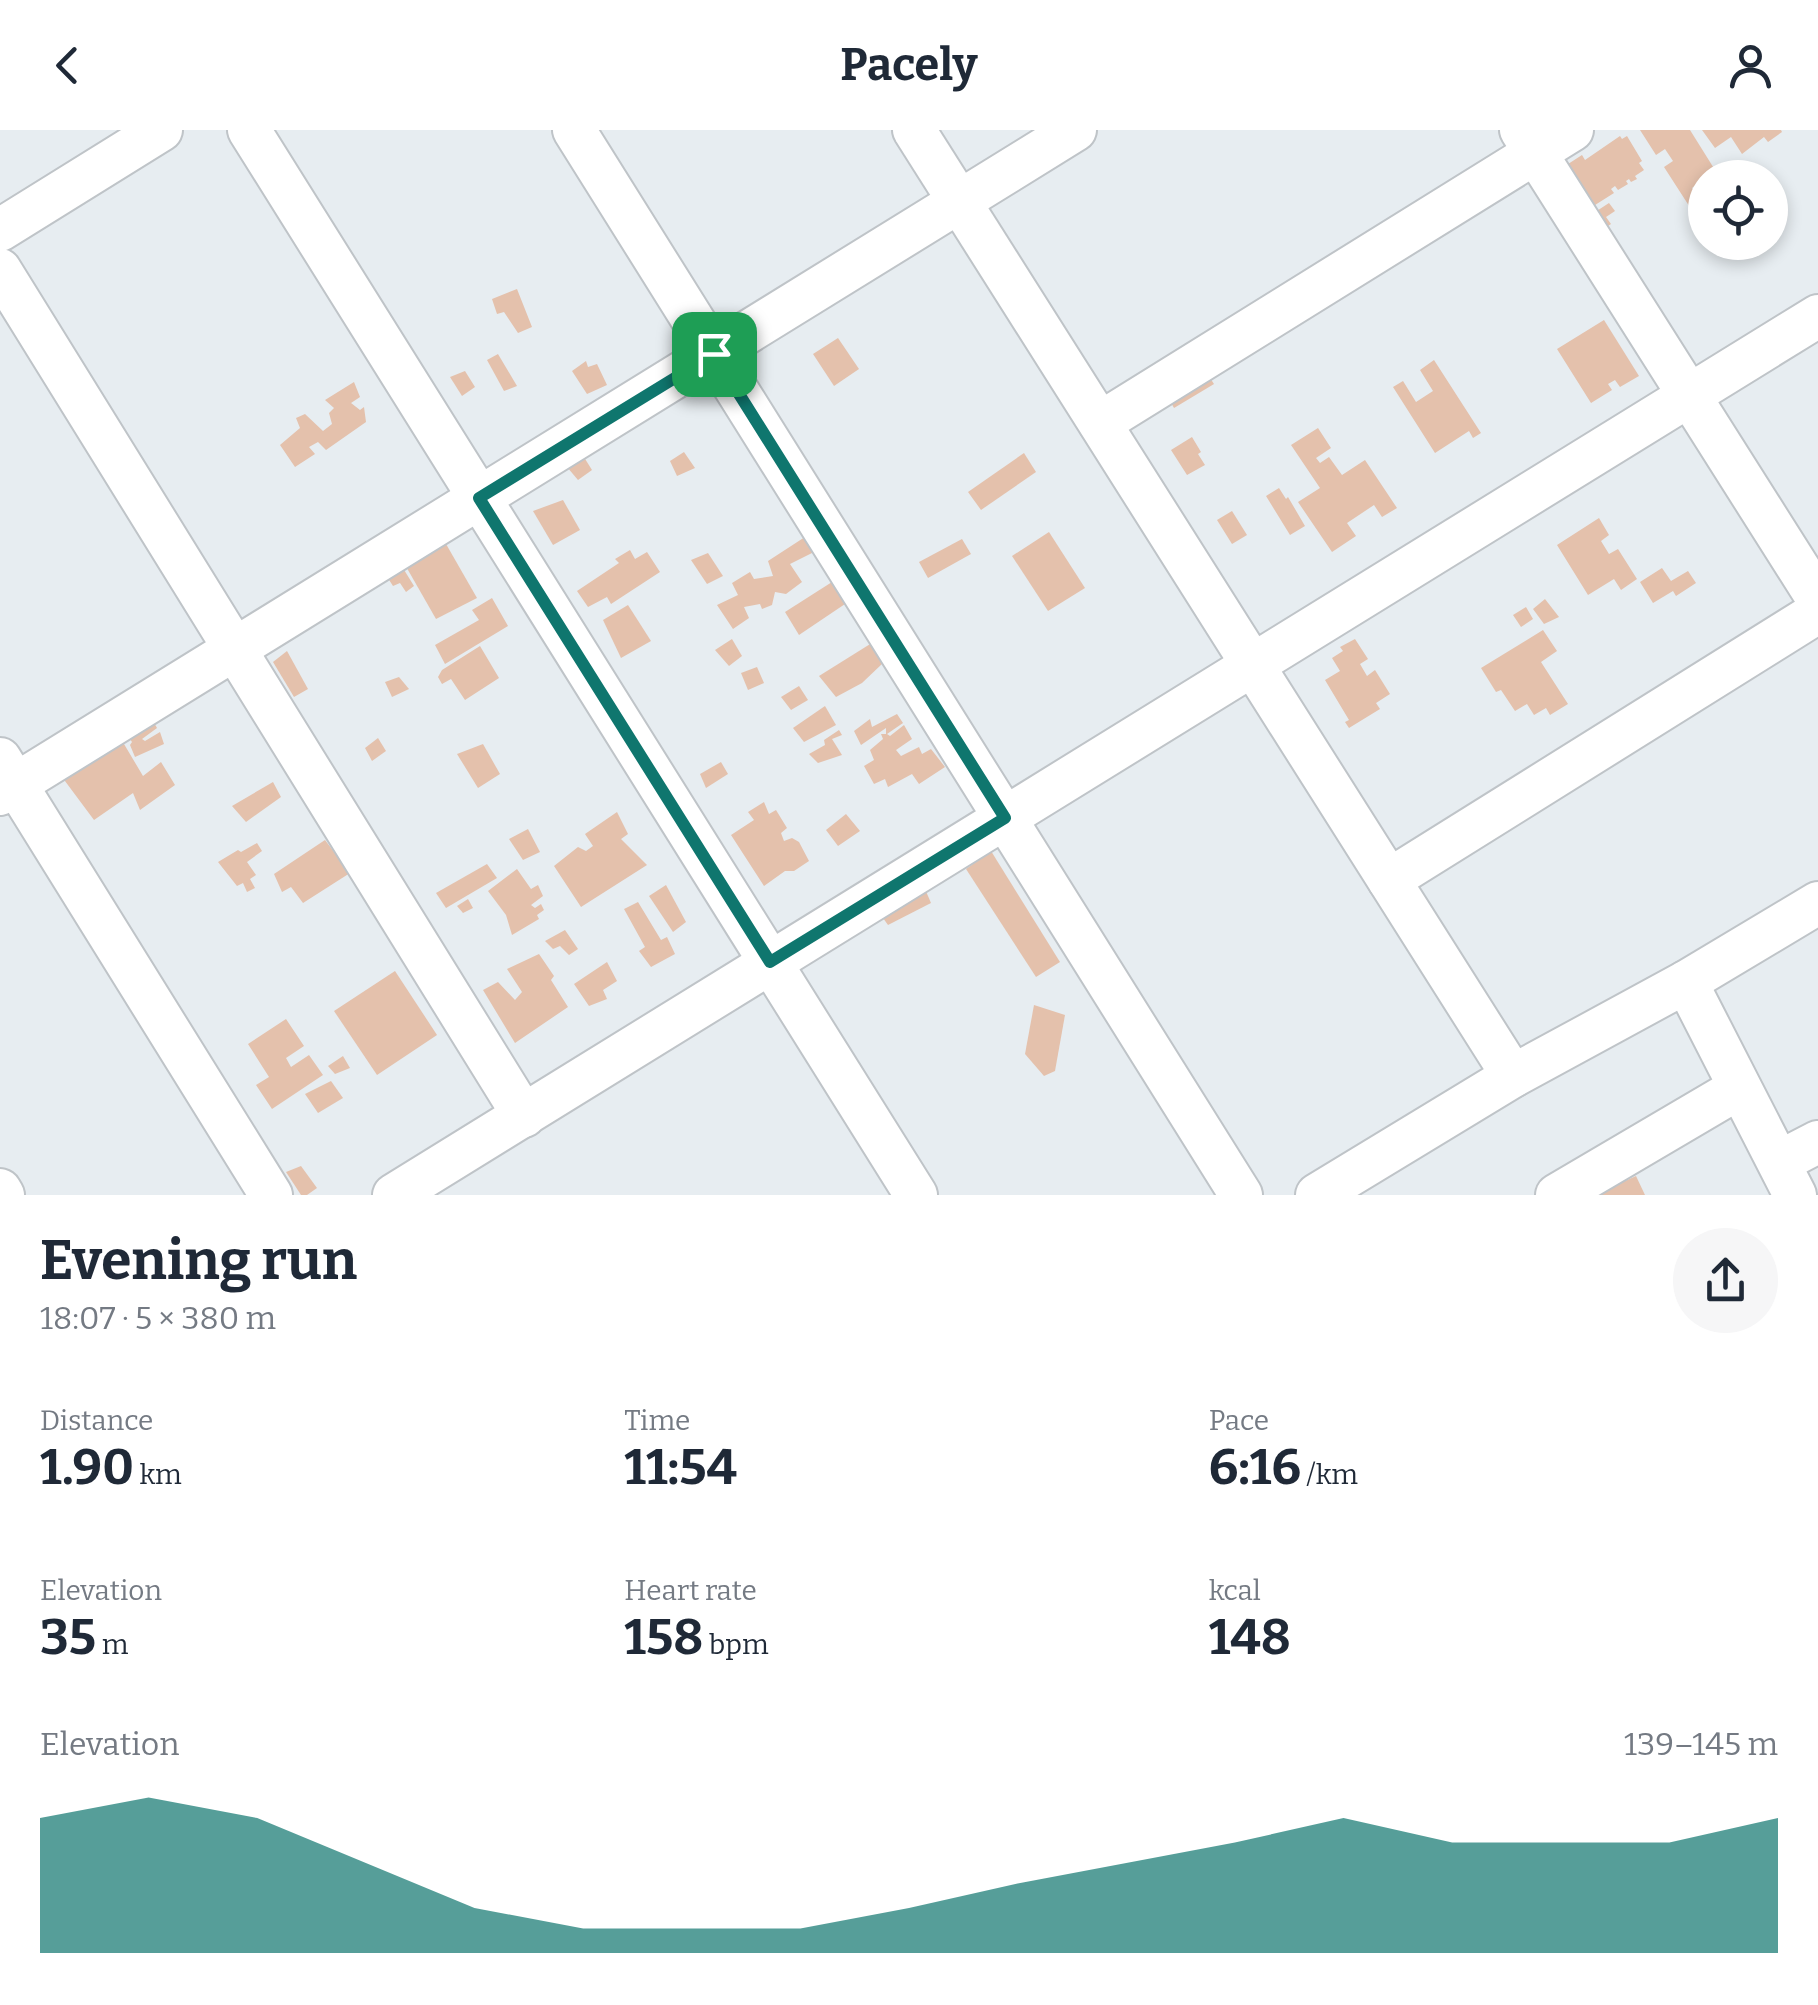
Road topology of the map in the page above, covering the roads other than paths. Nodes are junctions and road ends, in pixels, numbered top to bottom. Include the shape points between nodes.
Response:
1 (161, 130) edge
2 (249, 130) edge
3 (574, 130) edge
4 (914, 130) edge
5 (1075, 130) edge
6 (1572, 130) edge
7 (1528, 141) edge
8 (960, 201) junction
9 (0, 230) edge
10 (0, 270) edge
11 (1818, 316) edge
12 (714, 354) junction
13 (1689, 395) junction
14 (1100, 423) junction
15 (479, 498) junction
16 (1818, 599) edge
17 (1818, 612) edge
18 (236, 650) junction
19 (1252, 665) junction
20 (5, 779) edge
21 (1005, 818) junction
22 (1389, 880) junction
23 (1818, 903) edge
24 (770, 962) junction
25 (1686, 982) junction
26 (1513, 1076) junction
27 (1738, 1088) junction
28 (524, 1116) junction
29 (1818, 1142) edge
30 (1787, 1179) edge
31 (271, 1195) edge
32 (394, 1195) edge
33 (916, 1195) edge
34 (1241, 1195) edge
35 (1317, 1195) edge
36 (1557, 1195) edge

1 - 9 street
2 - 15 street
3 - 12 street
4 - 8 street
5 - 8 street
6 - 7 street
7 - 13 street
7 - 14 street
8 - 12 street
8 - 14 street
10 - 18 street
11 - 13 street
12 - 15 street
12 - 21 street
13 - 16 street
13 - 19 street
14 - 19 street
15 - 18 street
15 - 24 street
17 - 22 street
18 - 20 street
18 - 28 street
19 - 21 street
19 - 22 street
20 - 31 street
21 - 24 street
21 - 34 street
22 - 26 street
23 - 25 street
24 - 28 street
24 - 33 street
25 - 26 street
25 - 27 street
26 - 35 street
27 - 30 street
27 - 36 street
28 - 32 street
29 - 30 street

